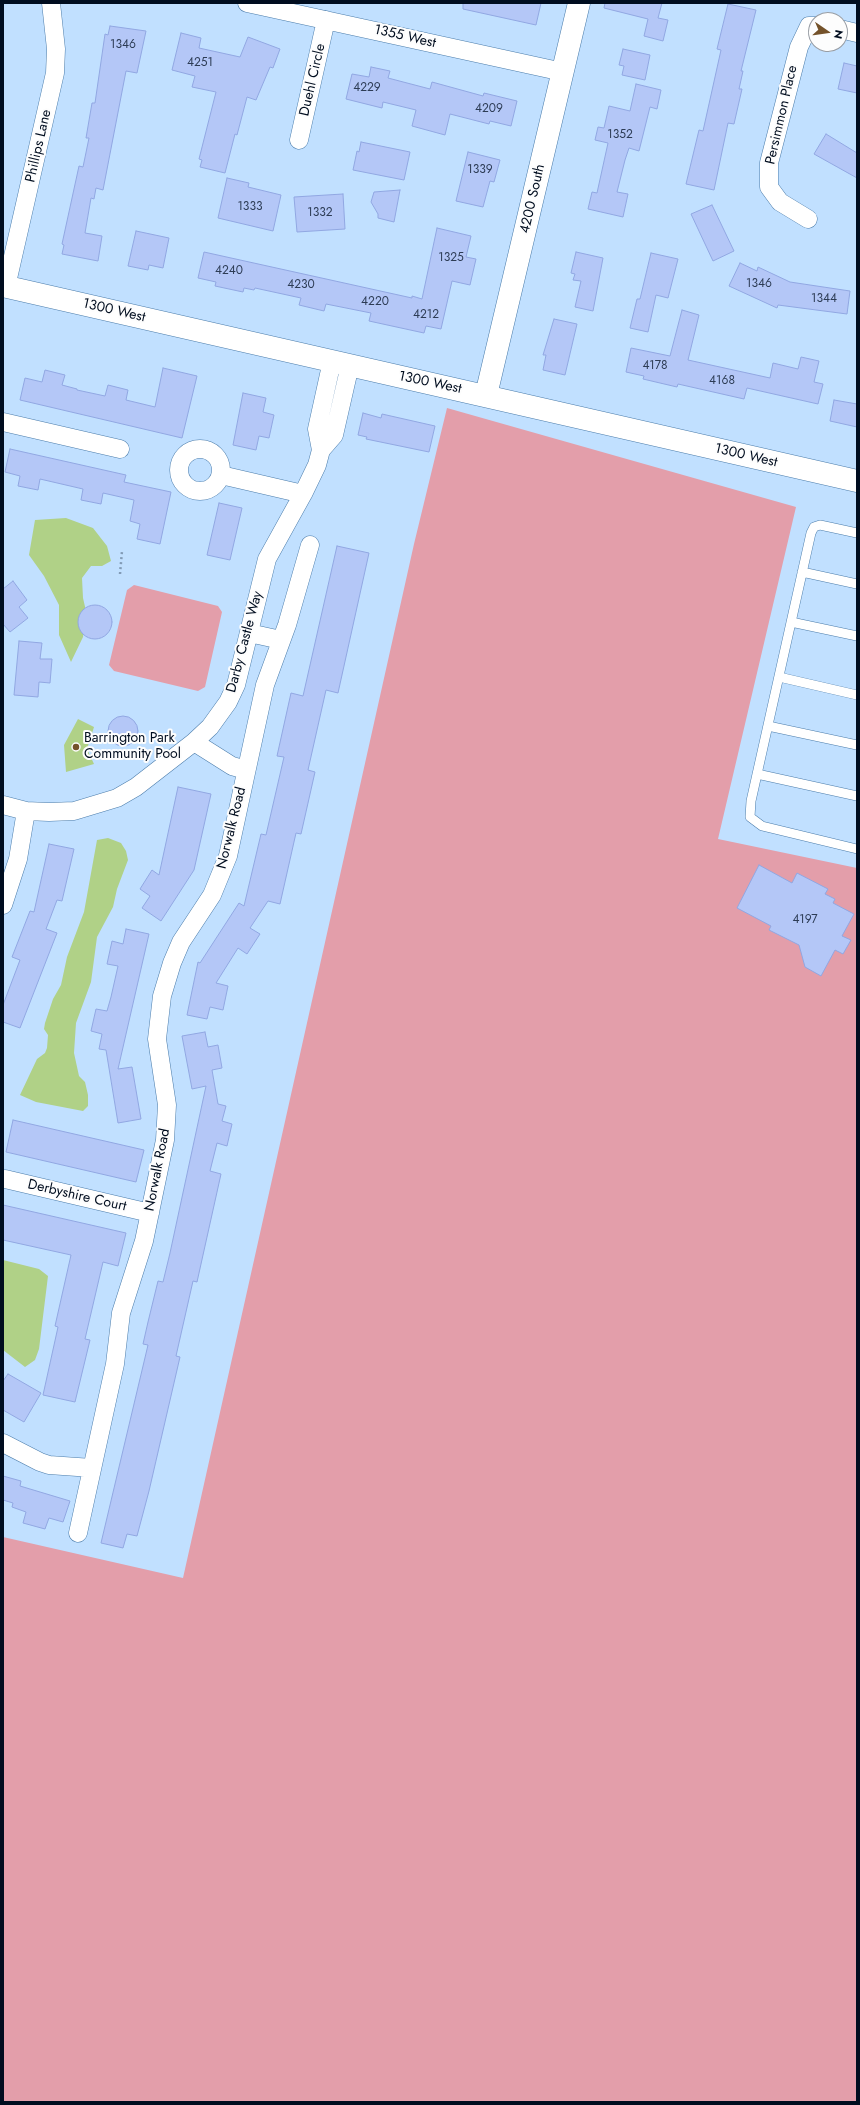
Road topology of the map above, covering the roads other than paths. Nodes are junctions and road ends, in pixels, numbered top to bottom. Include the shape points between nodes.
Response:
1 (52, 3) edge
2 (247, 3) edge
3 (579, 3) edge
4 (326, 20) junction
5 (808, 28) edge
6 (563, 72) junction
7 (299, 140) dead end
8 (808, 219) dead end
9 (4, 287) edge
10 (341, 363) junction
11 (486, 395) junction
12 (3, 422) edge
13 (120, 449) dead end
14 (221, 475) junction
15 (857, 481) edge
16 (303, 494) junction
17 (857, 533) edge
18 (310, 545) dead end
19 (802, 572) junction
20 (857, 584) edge
21 (791, 622) junction
22 (249, 633) junction
23 (857, 636) edge
24 (281, 640) junction
25 (779, 677) junction
26 (857, 695) edge
27 (768, 726) junction
28 (194, 742) junction
29 (857, 745) edge
30 (246, 770) junction
31 (757, 774) junction
32 (857, 796) edge
33 (3, 805) edge
34 (26, 811) junction
35 (857, 848) edge
36 (3, 905) edge
37 (5, 1179) dead end
38 (150, 1213) junction
39 (3, 1443) edge
40 (92, 1468) junction
41 (78, 1532) dead end

1 - 9 street, Phillips Lane via 56,49 55,73
2 - 4 street, 1355 West
3 - 6 street, 4200 South
4 - 6 street, 1355 West
4 - 7 street, Duehl Circle
5 - 8 street, Persimmon Place via 799,47 769,163 769,187 780,202
6 - 11 street, 4200 South
9 - 10 street, 1300 West
10 - 11 street, 1300 West
10 - 16 street, Darby Castle Way via 334,435 321,450
11 - 15 street, 1300 West
12 - 13 street
14 - 14 street via 215,485 197,491 190,488 181,478 177,461 200,448 206,449 219,459
14 - 16 street
16 - 22 street, Darby Castle Way via 267,558
17 - 19 lane via 820,525 814,528
18 - 24 street, Norwalk Road
19 - 20 lane
19 - 21 lane
21 - 23 lane
21 - 25 lane
22 - 24 street
22 - 28 street, Darby Castle Way via 236,685 228,702 210,727
24 - 30 street, Norwalk Road via 265,685
25 - 26 lane
25 - 27 lane
27 - 29 lane
27 - 31 lane
28 - 30 street, Norwalk Road via 232,766
28 - 34 street, Darby Castle Way via 136,787 117,798 74,810
30 - 38 street, Norwalk Road via 228,856 212,895 181,942 162,996 157,1039 167,1105 167,1122
31 - 32 lane
31 - 35 lane via 750,817 756,823
33 - 34 street, Darby Castle Way
34 - 36 street via 18,859
37 - 38 street, Derbyshire Court
38 - 40 street, Norwalk Road via 144,1241 121,1313 115,1364
39 - 40 street via 40,1462
40 - 41 street, Norwalk Road

